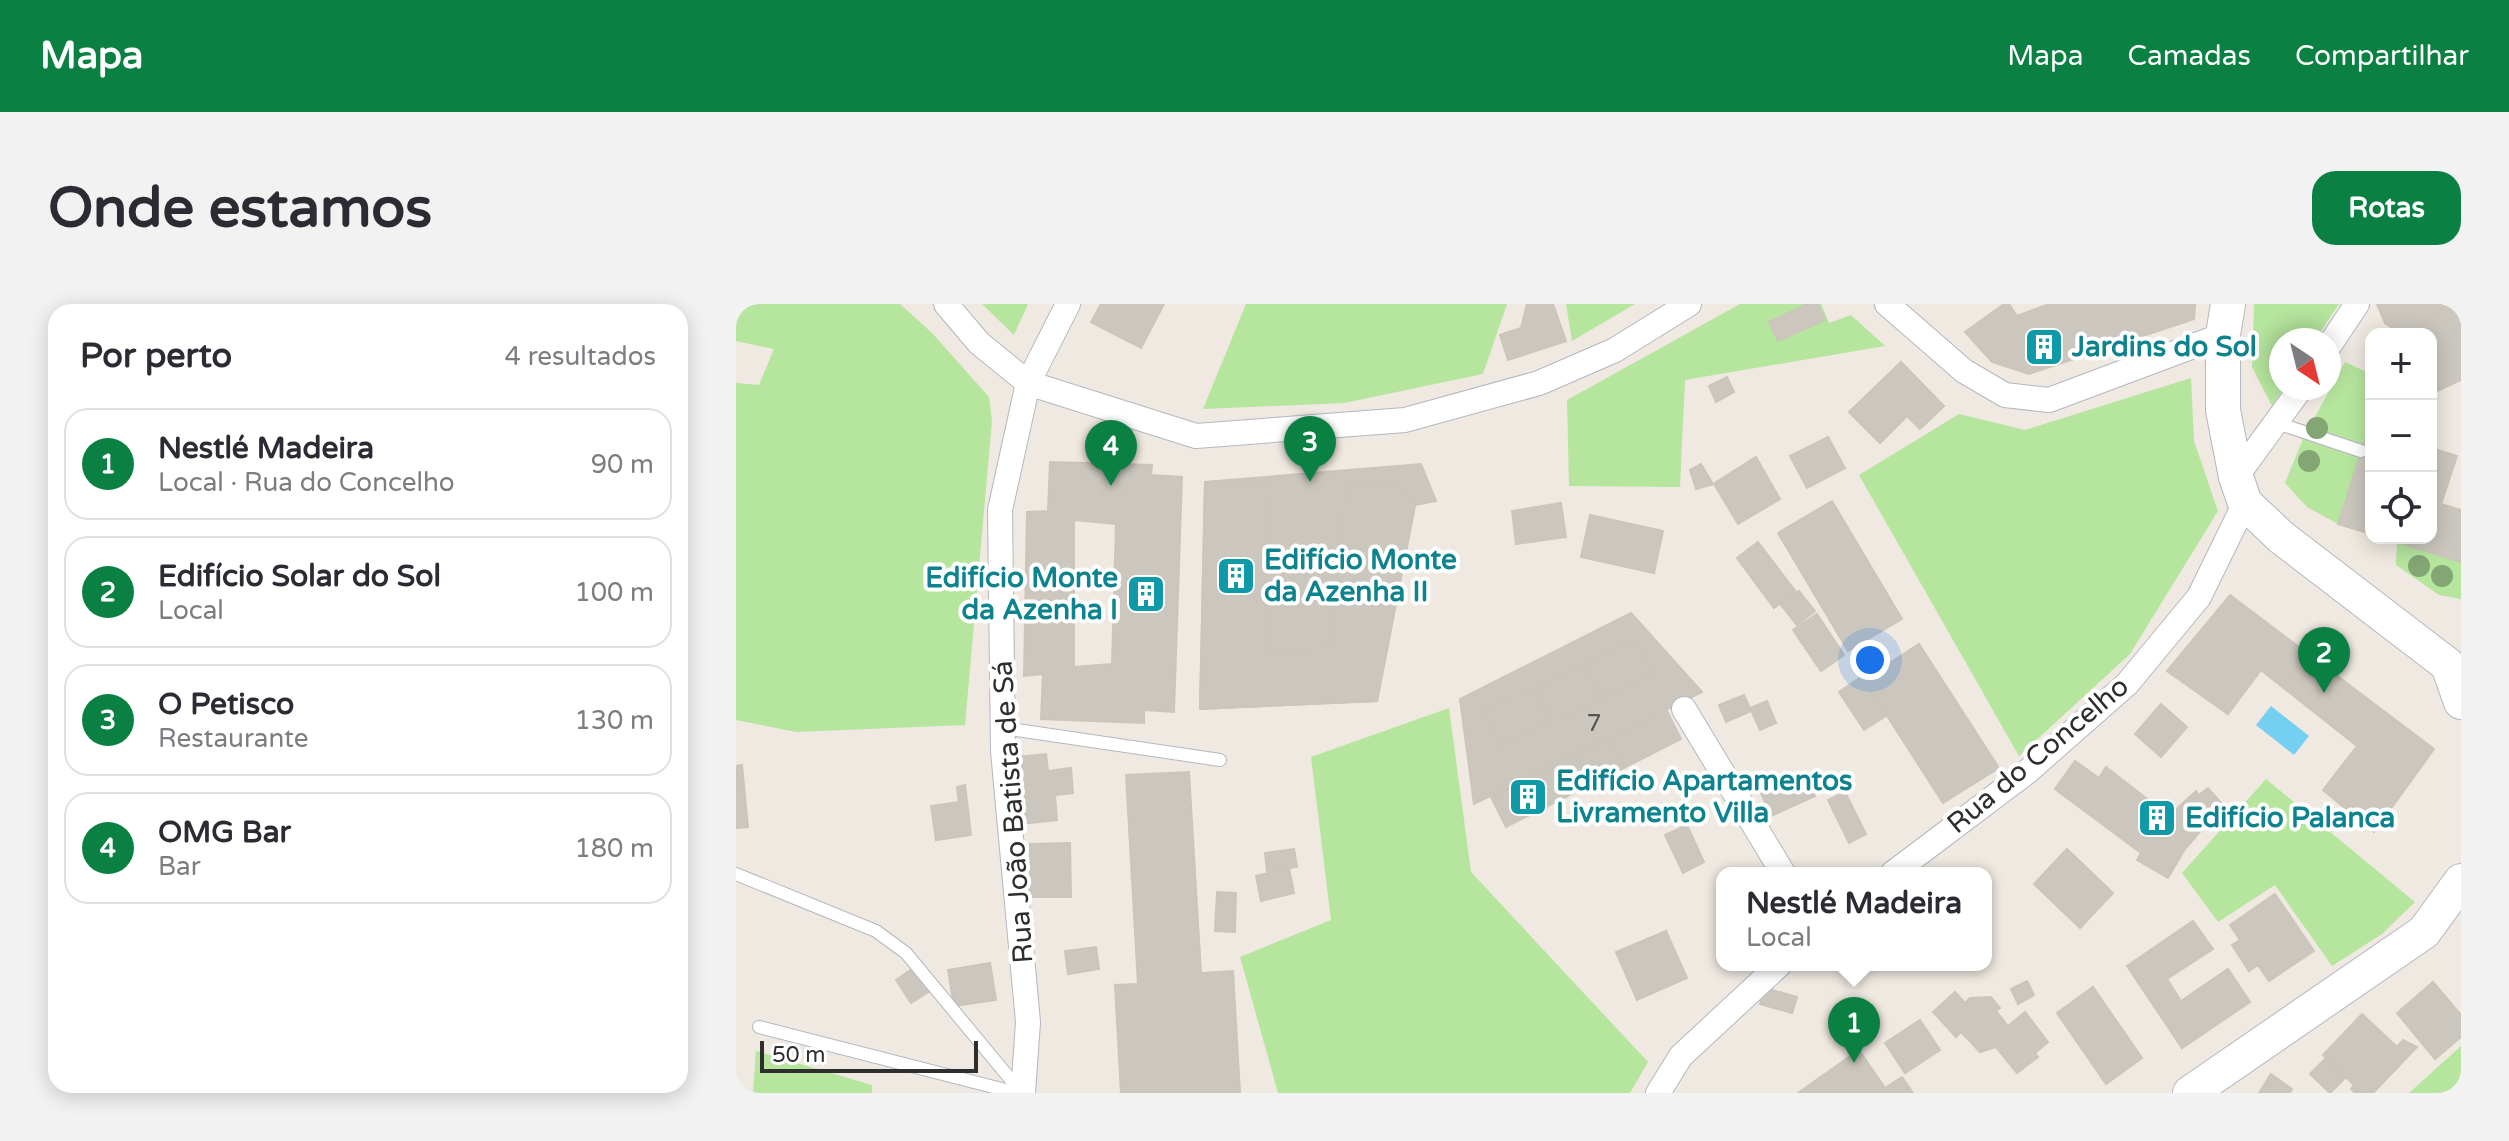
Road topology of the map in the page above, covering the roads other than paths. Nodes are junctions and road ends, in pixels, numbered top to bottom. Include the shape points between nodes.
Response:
1 (946, 304) edge
2 (1068, 304) edge
3 (1689, 304) edge
4 (1887, 304) edge
5 (2357, 304) edge
6 (2226, 320) edge
7 (2341, 328) edge
8 (1028, 383) junction
9 (2293, 400) edge
10 (2277, 423) junction
11 (2361, 451) dead end
12 (2241, 490) junction
13 (2455, 662) edge
14 (2461, 702) edge
15 (1684, 709) dead end
16 (1003, 728) junction
17 (1220, 760) dead end
18 (1779, 867) edge
19 (1901, 867) edge
20 (736, 874) edge
21 (2461, 881) edge
22 (1773, 971) edge
23 (759, 1027) dead end
24 (1020, 1093) edge
25 (1658, 1093) edge
26 (2190, 1093) edge

1 - 8 street via 979,343
2 - 8 street, Rua João Batista de Sá
3 - 8 street via 1615,350 1539,383 1405,420 1196,436
4 - 6 street via 1964,371 2005,395 2049,400
5 - 7 street
6 - 12 street via 2223,410
8 - 16 street, Rua João Batista de Sá via 1000,510
9 - 10 street, Rua do Concelho
10 - 11 lane
10 - 12 street, Rua do Concelho
12 - 13 street via 2281,537
12 - 19 street, Rua do Concelho via 2199,597 2127,684 2027,772
13 - 14 street
15 - 18 street
16 - 17 lane
16 - 24 street, Rua João Batista de Sá via 1028,1022
20 - 24 lane via 876,931 906,953
21 - 26 street via 2424,932
22 - 25 street via 1681,1056
23 - 24 lane

